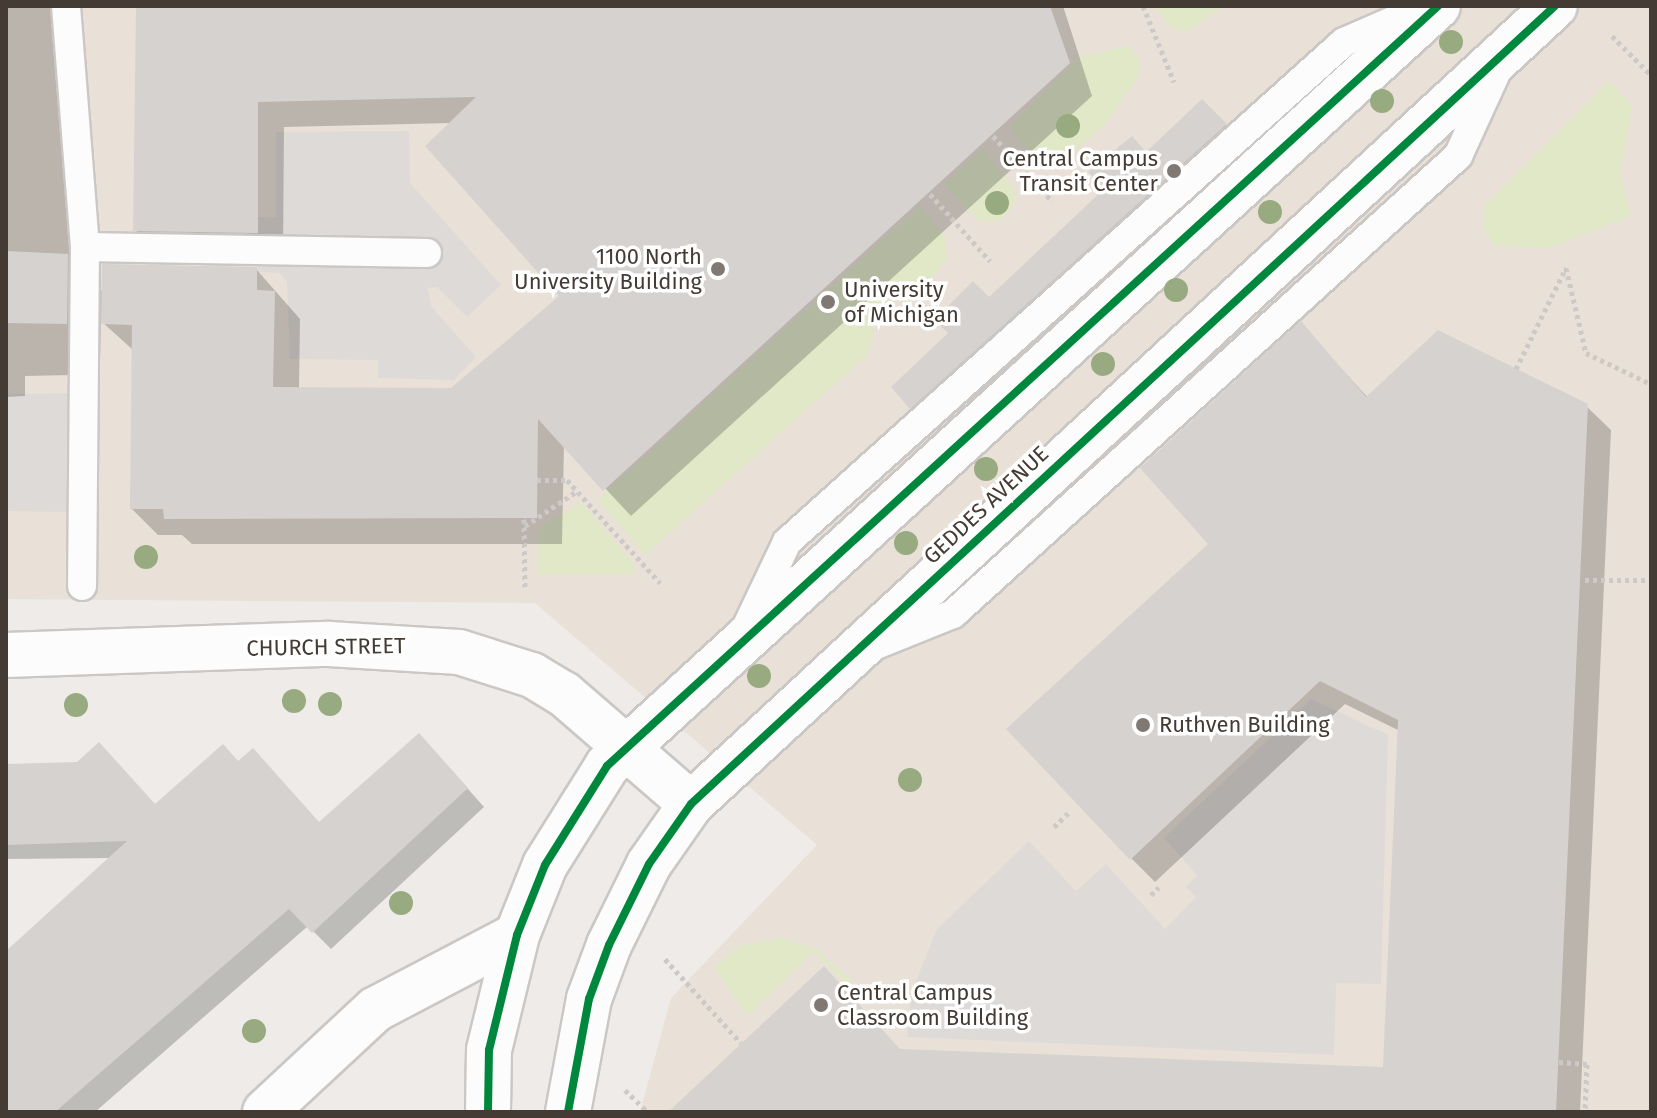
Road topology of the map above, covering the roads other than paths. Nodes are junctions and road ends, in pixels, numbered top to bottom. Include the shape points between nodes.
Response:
1 (66, 6) edge
2 (1428, 6) edge
3 (1438, 6) edge
4 (1555, 6) edge
5 (85, 247) junction
6 (427, 253) dead end
7 (82, 586) dead end
8 (741, 639) junction
9 (6, 655) edge
10 (624, 747) junction
11 (691, 804) junction
12 (517, 935) junction
13 (265, 1112) edge
14 (488, 1112) edge
15 (568, 1112) edge

1 - 5 lane
2 - 8 lane via 1344,42 787,542
3 - 8 street
4 - 11 street, GEDDES AVENUE
5 - 6 lane
5 - 7 lane
8 - 10 street
9 - 10 street, CHURCH STREET via 329,644 459,652 532,675
10 - 11 street, CHURCH STREET
10 - 12 street via 572,815
11 - 15 street, GEDDES AVENUE via 649,864 609,945 589,999
12 - 13 street via 376,1009
12 - 14 street via 491,1038

